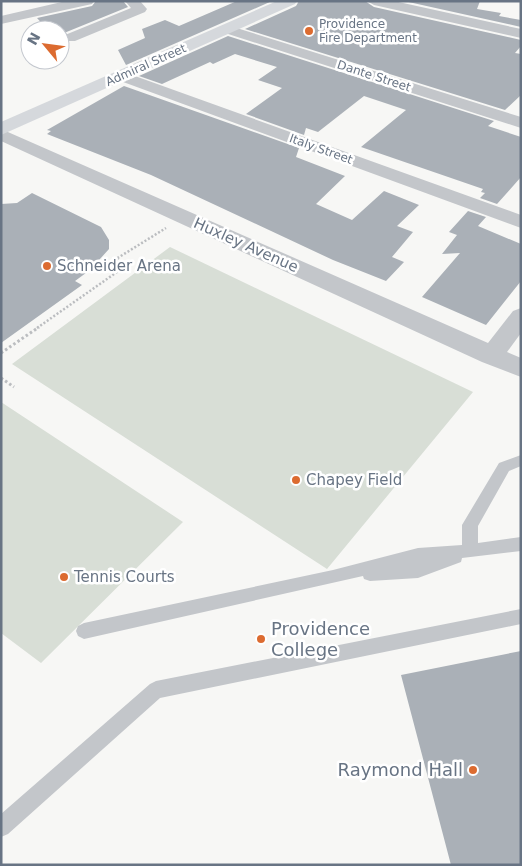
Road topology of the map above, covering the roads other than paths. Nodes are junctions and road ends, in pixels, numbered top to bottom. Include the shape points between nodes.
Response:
1 (87, 1) edge
2 (132, 1) edge
3 (290, 1) edge
4 (374, 1) edge
5 (1, 20) edge
6 (227, 29) junction
7 (521, 34) edge
8 (70, 38) dead end
9 (121, 76) junction
10 (518, 118) edge
11 (1, 129) edge
12 (1, 134) edge
13 (521, 222) edge
14 (521, 316) edge
15 (491, 356) junction
16 (521, 368) edge
17 (521, 376) edge
18 (521, 460) edge
19 (521, 544) edge
20 (470, 552) junction
21 (521, 616) edge
22 (84, 631) dead end
23 (1, 827) edge

1 - 5 street
2 - 8 street via 140,9
3 - 6 main road, Admiral Street
4 - 7 street
6 - 9 main road, Admiral Street
6 - 10 street, Dante Street
9 - 11 main road, Admiral Street
9 - 13 street, Italy Street
12 - 15 street, Huxley Avenue
14 - 15 street
15 - 16 street, Huxley Avenue
15 - 17 street, Huxley Avenue
18 - 20 lane via 504,467 470,525
19 - 20 lane
20 - 22 lane via 418,555
21 - 23 lane via 156,690

